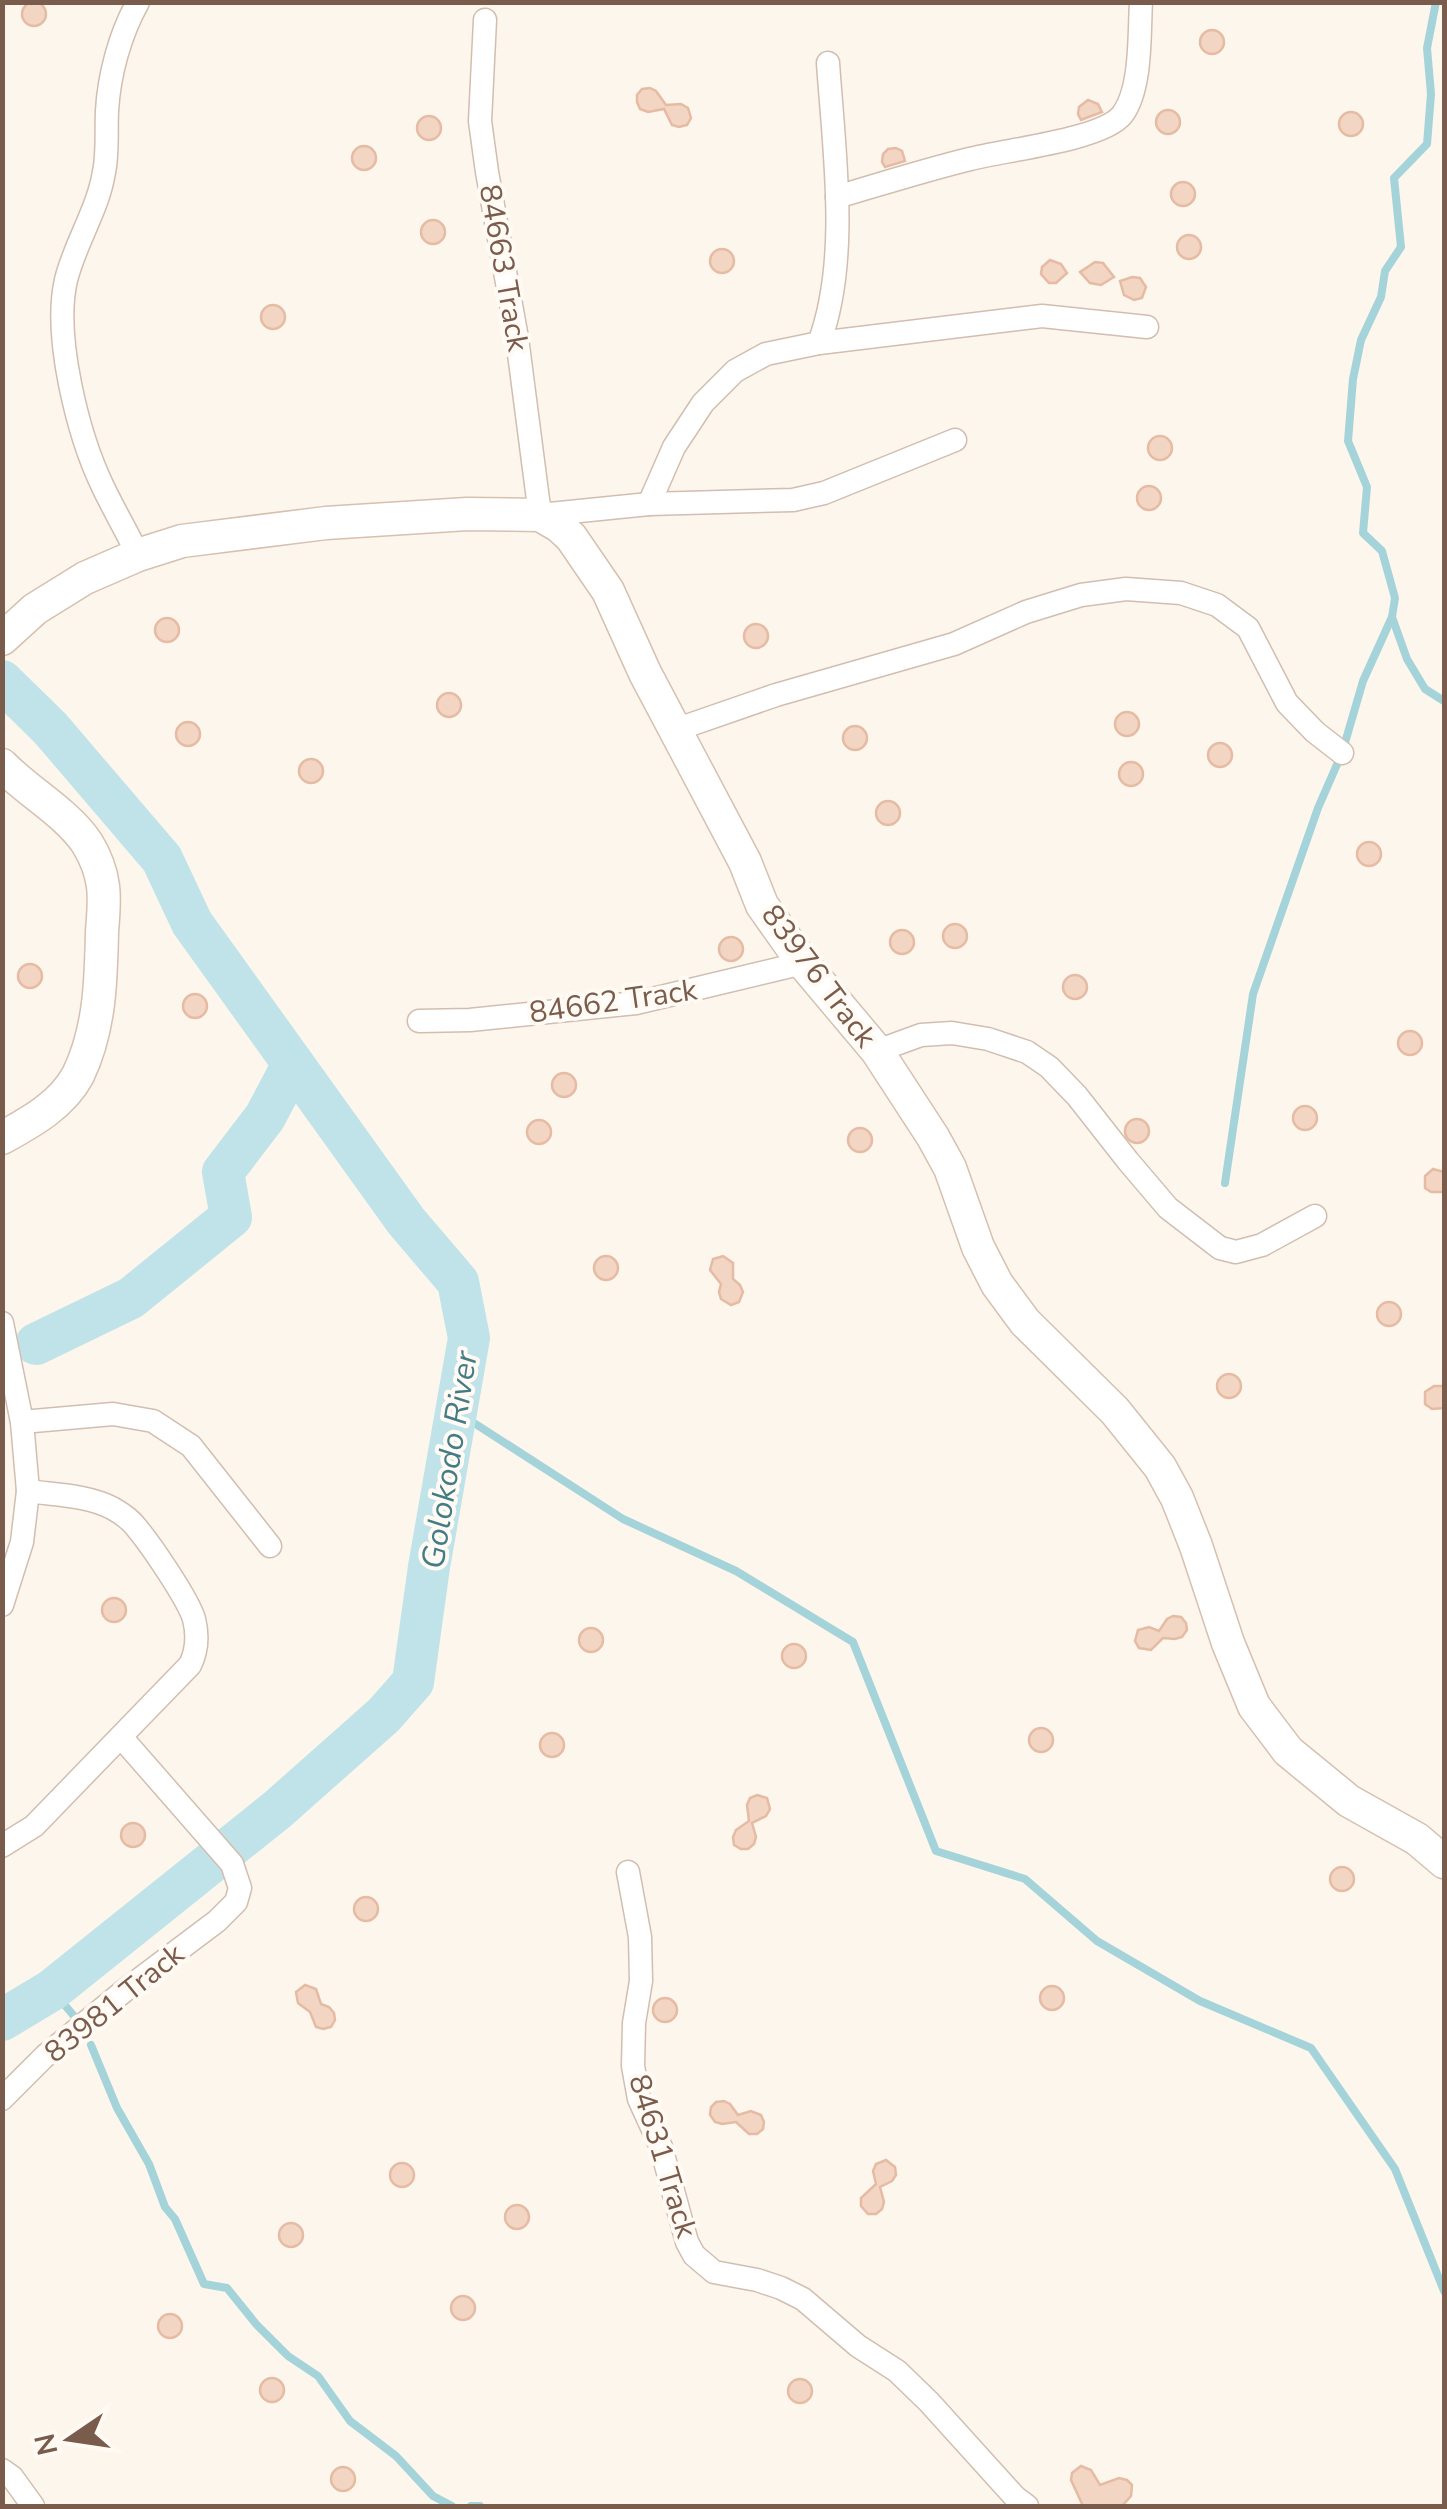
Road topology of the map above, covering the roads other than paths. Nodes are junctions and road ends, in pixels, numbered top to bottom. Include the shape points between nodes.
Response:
1 (138, 2) edge
2 (1141, 2) edge
3 (485, 20) dead end
4 (828, 63) dead end
5 (837, 197) junction
6 (1147, 327) dead end
7 (819, 343) junction
8 (956, 440) dead end
9 (649, 504) junction
10 (540, 515) junction
11 (138, 555) junction
12 (2, 639) edge
13 (675, 730) junction
14 (1342, 753) dead end
15 (2, 765) edge
16 (803, 963) junction
17 (419, 1021) dead end
18 (877, 1051) junction
19 (2, 1138) edge
20 (1315, 1216) dead end
21 (2, 1323) edge
22 (22, 1422) junction
23 (28, 1491) junction
24 (270, 1546) dead end
25 (2, 1605) edge
26 (121, 1737) junction
27 (2, 1846) edge
28 (1444, 1862) edge
29 (628, 1872) dead end
30 (2, 2099) edge
31 (2, 2470) edge
32 (32, 2506) edge
33 (1027, 2506) edge

1 - 11 street via 114,71 104,173 62,304 65,355 89,448
2 - 5 street via 1134,90 1114,123
3 - 10 street, 84663 Track via 480,121
4 - 5 street
5 - 7 street via 834,289
6 - 7 street via 1042,316
7 - 9 street via 766,354 735,371 674,447
8 - 9 street via 793,500
9 - 10 street
10 - 11 street via 326,523 182,542
10 - 13 street, 83976 Track via 571,537 608,591
11 - 12 street via 34,609
13 - 14 street via 954,644 1062,600 1126,589 1181,592 1217,605 1248,628 1287,703
13 - 16 street, 83976 Track via 762,905
15 - 19 street via 86,841 104,888 100,986 78,1075 62,1098
16 - 17 street, 84662 Track via 636,1004
16 - 18 street, 83976 Track
18 - 20 street via 921,1035 952,1034 1028,1052 1077,1096 1168,1208 1220,1248 1236,1252 1262,1245
18 - 28 street, 83976 Track via 950,1168 996,1284 1160,1466 1254,1706 1303,1764
21 - 22 street
22 - 23 street
22 - 24 street via 113,1414 153,1421 191,1446
23 - 25 street via 22,1542
23 - 26 street via 84,1499 124,1515 193,1616 190,1665
26 - 27 street via 34,1826
26 - 30 street, 83981 Track via 232,1864 240,1895
29 - 33 street, 84631 Track via 640,1937 634,2066 694,2254 714,2272 803,2299 896,2371
31 - 32 street

